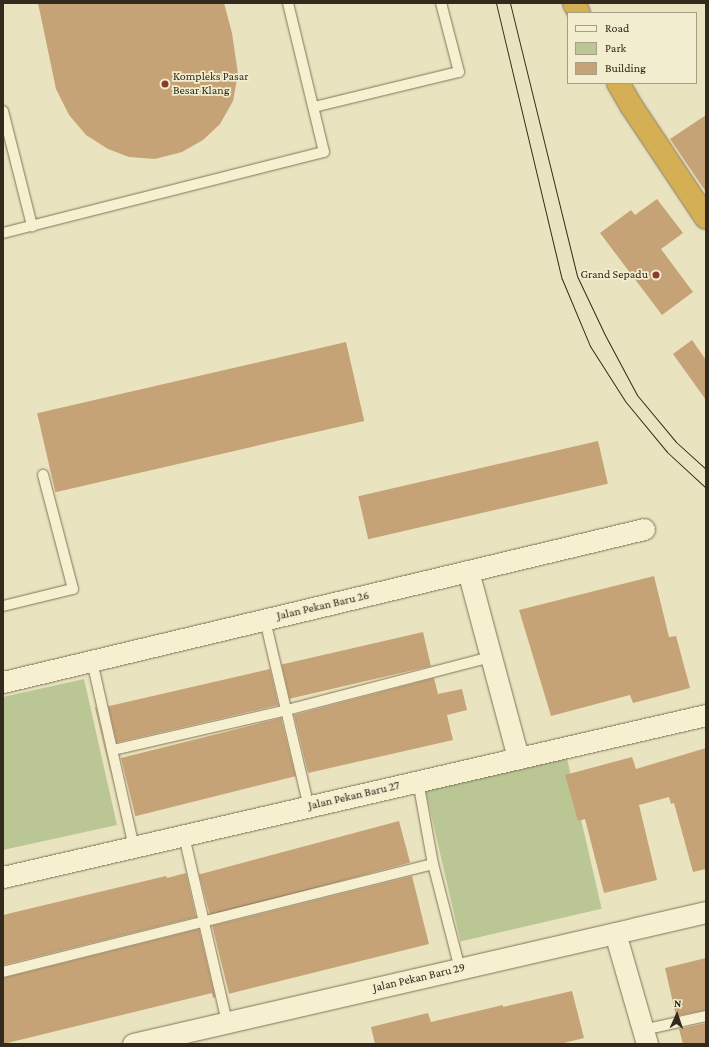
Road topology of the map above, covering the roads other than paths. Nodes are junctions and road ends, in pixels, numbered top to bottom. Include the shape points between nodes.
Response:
1 (288, 3) edge
2 (441, 3) edge
3 (574, 3) edge
4 (578, 12) edge
5 (619, 84) edge
6 (314, 107) junction
7 (3, 111) edge
8 (706, 218) edge
9 (32, 226) junction
10 (3, 233) edge
11 (44, 475) dead end
12 (644, 529) dead end
13 (468, 571) junction
14 (3, 606) edge
15 (265, 620) junction
16 (491, 657) junction
17 (92, 661) junction
18 (3, 682) edge
19 (287, 710) junction
20 (706, 715) edge
21 (113, 750) junction
22 (518, 758) junction
23 (418, 781) junction
24 (309, 806) junction
25 (184, 836) junction
26 (134, 847) junction
27 (433, 864) junction
28 (3, 877) edge
29 (706, 912) edge
30 (204, 922) junction
31 (615, 933) junction
32 (460, 969) junction
33 (3, 972) edge
34 (706, 1016) edge
35 (227, 1022) junction
36 (645, 1037) edge
37 (133, 1044) edge

1 - 6 lane
2 - 6 lane via 459,72
3 - 4 highway
5 - 8 highway
6 - 9 lane via 324,152
7 - 9 lane
9 - 10 lane
11 - 14 lane via 73,589
12 - 13 street, Jalan Pekan Baru 26
13 - 15 street, Jalan Pekan Baru 26
13 - 16 street
15 - 17 street, Jalan Pekan Baru 26
15 - 19 lane
16 - 19 lane
16 - 22 street
17 - 18 street, Jalan Pekan Baru 26
17 - 21 lane
19 - 21 lane
19 - 24 lane
20 - 22 street, Jalan Pekan Baru 27
21 - 26 lane
22 - 23 street, Jalan Pekan Baru 27
23 - 24 street, Jalan Pekan Baru 27
23 - 27 lane
24 - 25 street, Jalan Pekan Baru 27
25 - 26 street, Jalan Pekan Baru 27
25 - 30 lane
26 - 28 street, Jalan Pekan Baru 27
27 - 30 lane
27 - 32 lane
29 - 31 street, Jalan Pekan Baru 29
30 - 33 lane
30 - 35 lane
31 - 32 street, Jalan Pekan Baru 29
31 - 36 street
32 - 35 street, Jalan Pekan Baru 29
34 - 36 lane
35 - 37 street, Jalan Pekan Baru 29

